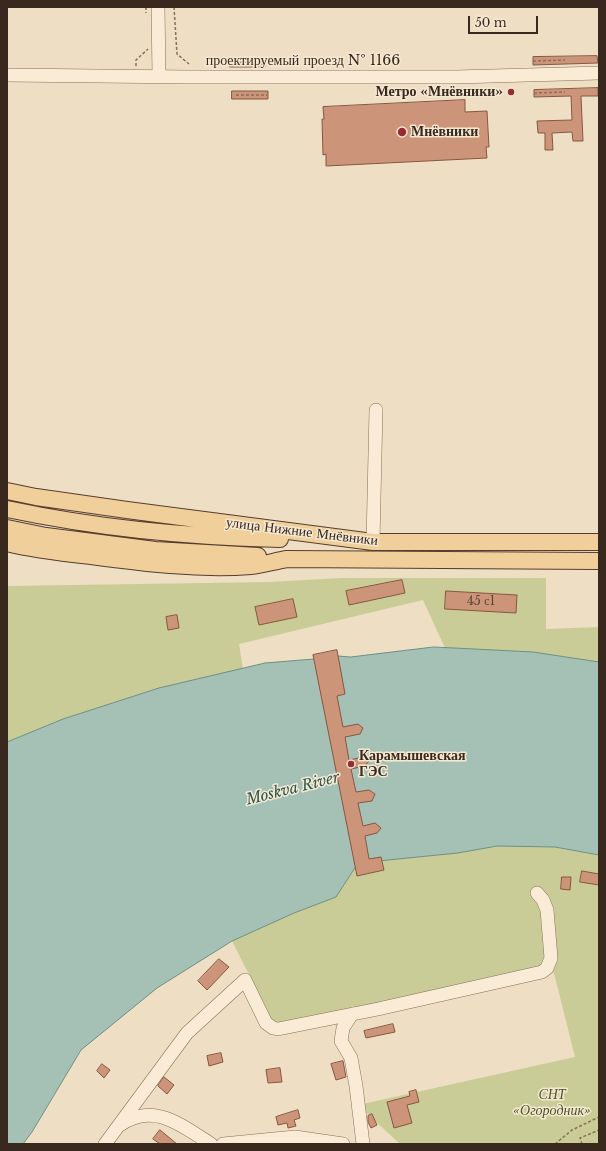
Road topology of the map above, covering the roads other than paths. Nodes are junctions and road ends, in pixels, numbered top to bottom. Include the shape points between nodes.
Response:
1 (158, 7) edge
2 (599, 73) edge
3 (7, 75) edge
4 (159, 76) junction
5 (376, 410) dead end
6 (7, 491) edge
7 (7, 509) edge
8 (7, 528) edge
9 (352, 540) junction
10 (373, 542) junction
11 (599, 542) edge
12 (9, 545) edge
13 (287, 559) junction
14 (599, 561) edge
15 (537, 893) dead end
16 (352, 1014) junction
17 (118, 1127) junction
18 (105, 1144) edge
19 (211, 1144) edge
20 (223, 1144) edge
21 (343, 1144) edge
22 (362, 1144) edge

1 - 4 street
2 - 4 street, проектируемый проезд № 1166 via 456,77
3 - 4 street, проектируемый проезд № 1166
5 - 10 street
6 - 9 main road, улица Нижние Мнёвники
7 - 9 main road via 48,518 154,532
8 - 13 main road via 46,536 155,550
9 - 10 main road, улица Нижние Мнёвники
10 - 11 main road, улица Нижние Мнёвники
12 - 13 main road, улица Нижние Мнёвники via 184,566 253,566
13 - 14 main road, улица Нижние Мнёвники
15 - 16 street via 547,910 551,958 547,968 542,972
16 - 17 street via 275,1029 266,1023 245,980 187,1033
16 - 22 street via 343,1028 342,1042 351,1058
17 - 18 street
17 - 19 street via 134,1118 158,1116 170,1120
20 - 21 street via 295,1137

